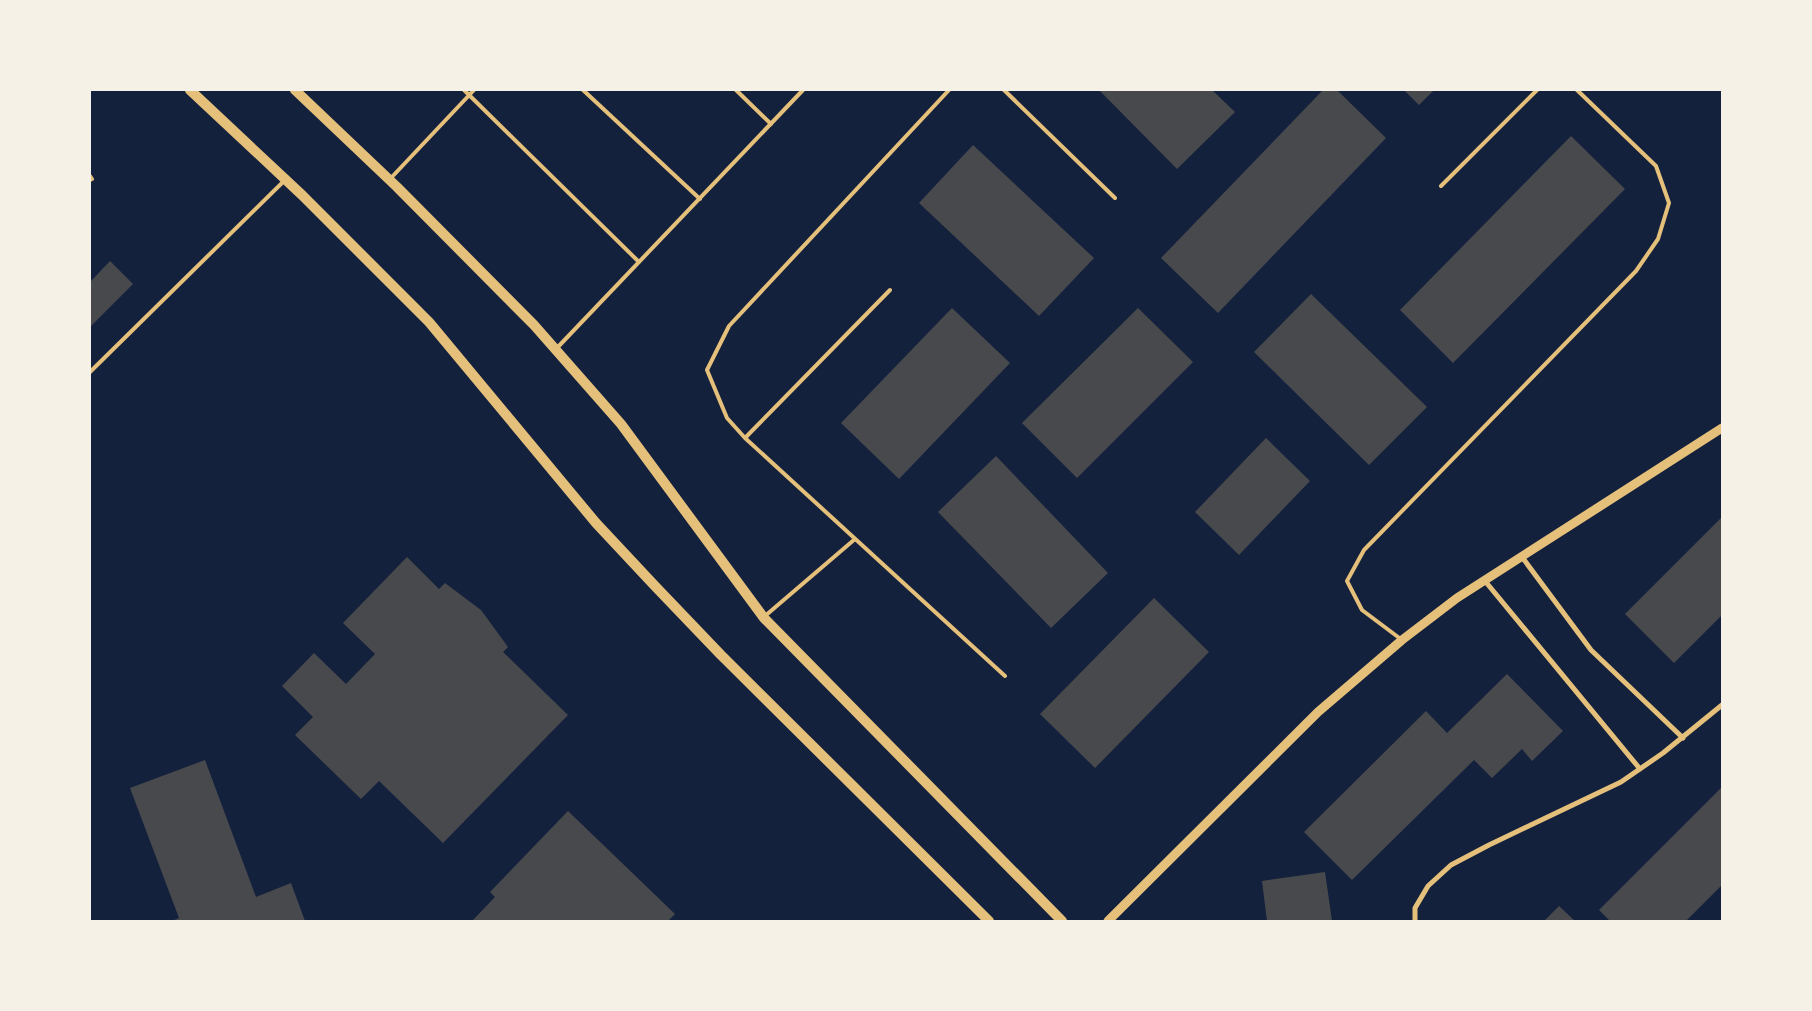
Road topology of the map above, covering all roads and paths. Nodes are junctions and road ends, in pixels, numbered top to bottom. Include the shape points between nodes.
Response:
1 (190, 90) edge
2 (295, 90) edge
3 (464, 90) edge
4 (474, 90) edge
5 (584, 90) edge
6 (736, 90) edge
7 (803, 90) edge
8 (949, 90) edge
9 (1004, 90) edge
10 (1537, 90) edge
11 (1577, 90) edge
12 (470, 95) junction
13 (771, 124) junction
14 (90, 176) edge
15 (286, 179) junction
16 (90, 180) edge
17 (390, 180) junction
18 (1441, 186) dead end
19 (1115, 198) dead end
20 (700, 199) junction
21 (639, 262) junction
22 (890, 290) dead end
23 (556, 350) junction
24 (90, 372) edge
25 (1722, 428) edge
26 (745, 438) junction
27 (855, 539) junction
28 (1522, 557) junction
29 (1485, 581) junction
30 (764, 618) junction
31 (1402, 640) junction
32 (1005, 676) dead end
33 (1722, 705) edge
34 (1683, 738) junction
35 (1640, 769) junction
36 (989, 921) edge
37 (1062, 921) edge
38 (1108, 921) edge
39 (1415, 921) edge

1 - 15 main road
2 - 17 main road
3 - 12 lane
4 - 12 lane
5 - 20 lane
6 - 13 lane
7 - 13 lane
8 - 26 lane via 729,326 707,370 727,418
9 - 19 lane
10 - 18 lane
11 - 31 lane via 1656,166 1669,203 1658,239 1636,271 1364,550 1348,581 1362,610
12 - 17 lane
12 - 21 lane
13 - 20 lane
14 - 16 lane
15 - 24 lane
15 - 36 main road via 429,322 596,523 660,592
17 - 23 main road
20 - 21 lane
21 - 23 lane
22 - 26 lane
23 - 30 main road via 621,424
25 - 28 street
26 - 27 lane
27 - 30 lane
27 - 32 lane
28 - 29 street
28 - 34 street via 1591,650
29 - 31 street
29 - 35 street
30 - 37 main road
31 - 38 street via 1318,712
33 - 34 street
34 - 35 street
35 - 39 street via 1621,782 1451,865 1428,886 1415,908

